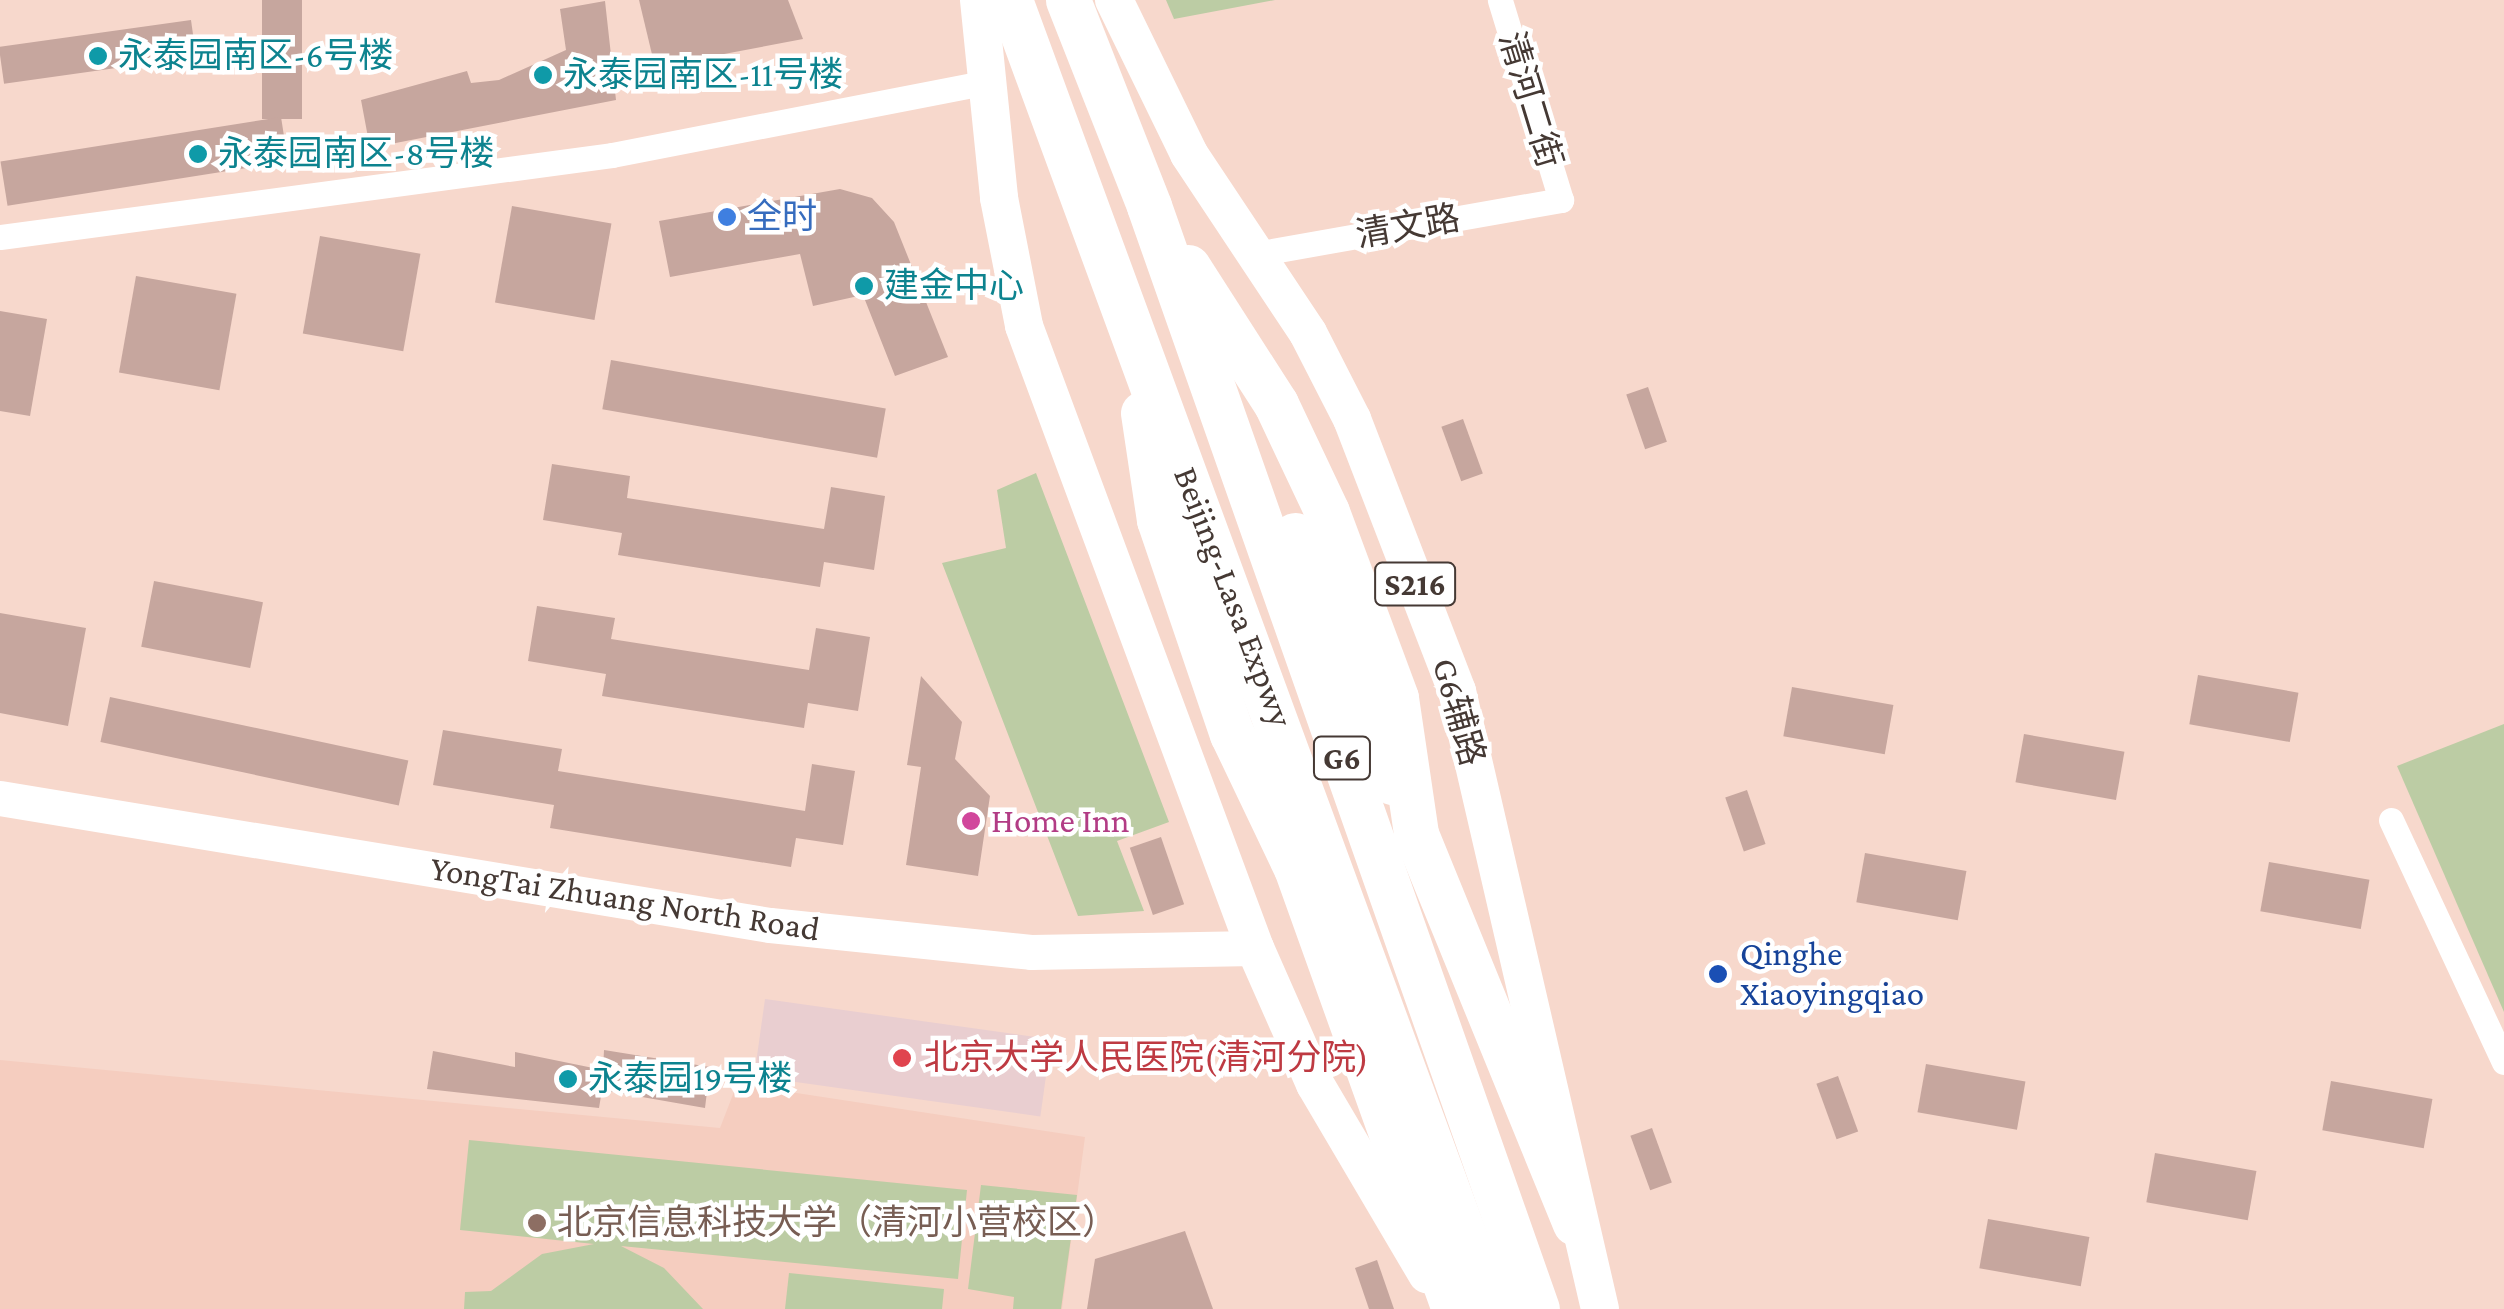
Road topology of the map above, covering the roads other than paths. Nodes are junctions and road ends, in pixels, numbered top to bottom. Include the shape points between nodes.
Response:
1 (979, 0) edge
2 (1010, 0) edge
3 (1068, 0) edge
4 (1114, 0) edge
5 (1500, 0) edge
6 (992, 81) junction
7 (1560, 200) joint
8 (1149, 206) junction
9 (0, 237) edge
10 (1255, 254) junction
11 (1131, 326) junction
12 (1214, 393) junction
13 (0, 798) edge
14 (2390, 820) dead end
15 (1416, 834) junction
16 (1255, 948) junction
17 (2504, 1062) edge
18 (1575, 1222) junction
19 (1451, 1309) edge
20 (1491, 1309) edge
21 (1537, 1309) edge
22 (1600, 1309) edge

1 - 6 main road
2 - 11 highway, Beijing-Lasa Expwy / G6
3 - 8 highway, Beijing-Lasa Expwy / G6
4 - 10 main road, G6辅路 / S216 via 1190,154
5 - 7 street, 清河二街
6 - 9 street via 612,155
6 - 16 main road via 999,198 1024,326
7 - 10 street, 清文路
8 - 12 highway, Beijing-Lasa Expwy / G6
8 - 15 highway via 1276,404 1327,512 1396,698
10 - 18 main road, G6辅路 / S216 via 1352,419 1457,692
11 - 19 highway via 1159,520
11 - 20 highway, Beijing-Lasa Expwy / G6
12 - 15 highway via 1283,504
12 - 21 highway, Beijing-Lasa Expwy / G6
13 - 16 street, YongTai Zhuang North Road via 770,925 1031,952
14 - 17 street
15 - 18 highway
16 - 19 main road via 1315,1084
18 - 22 main road, G6辅路 / S216

